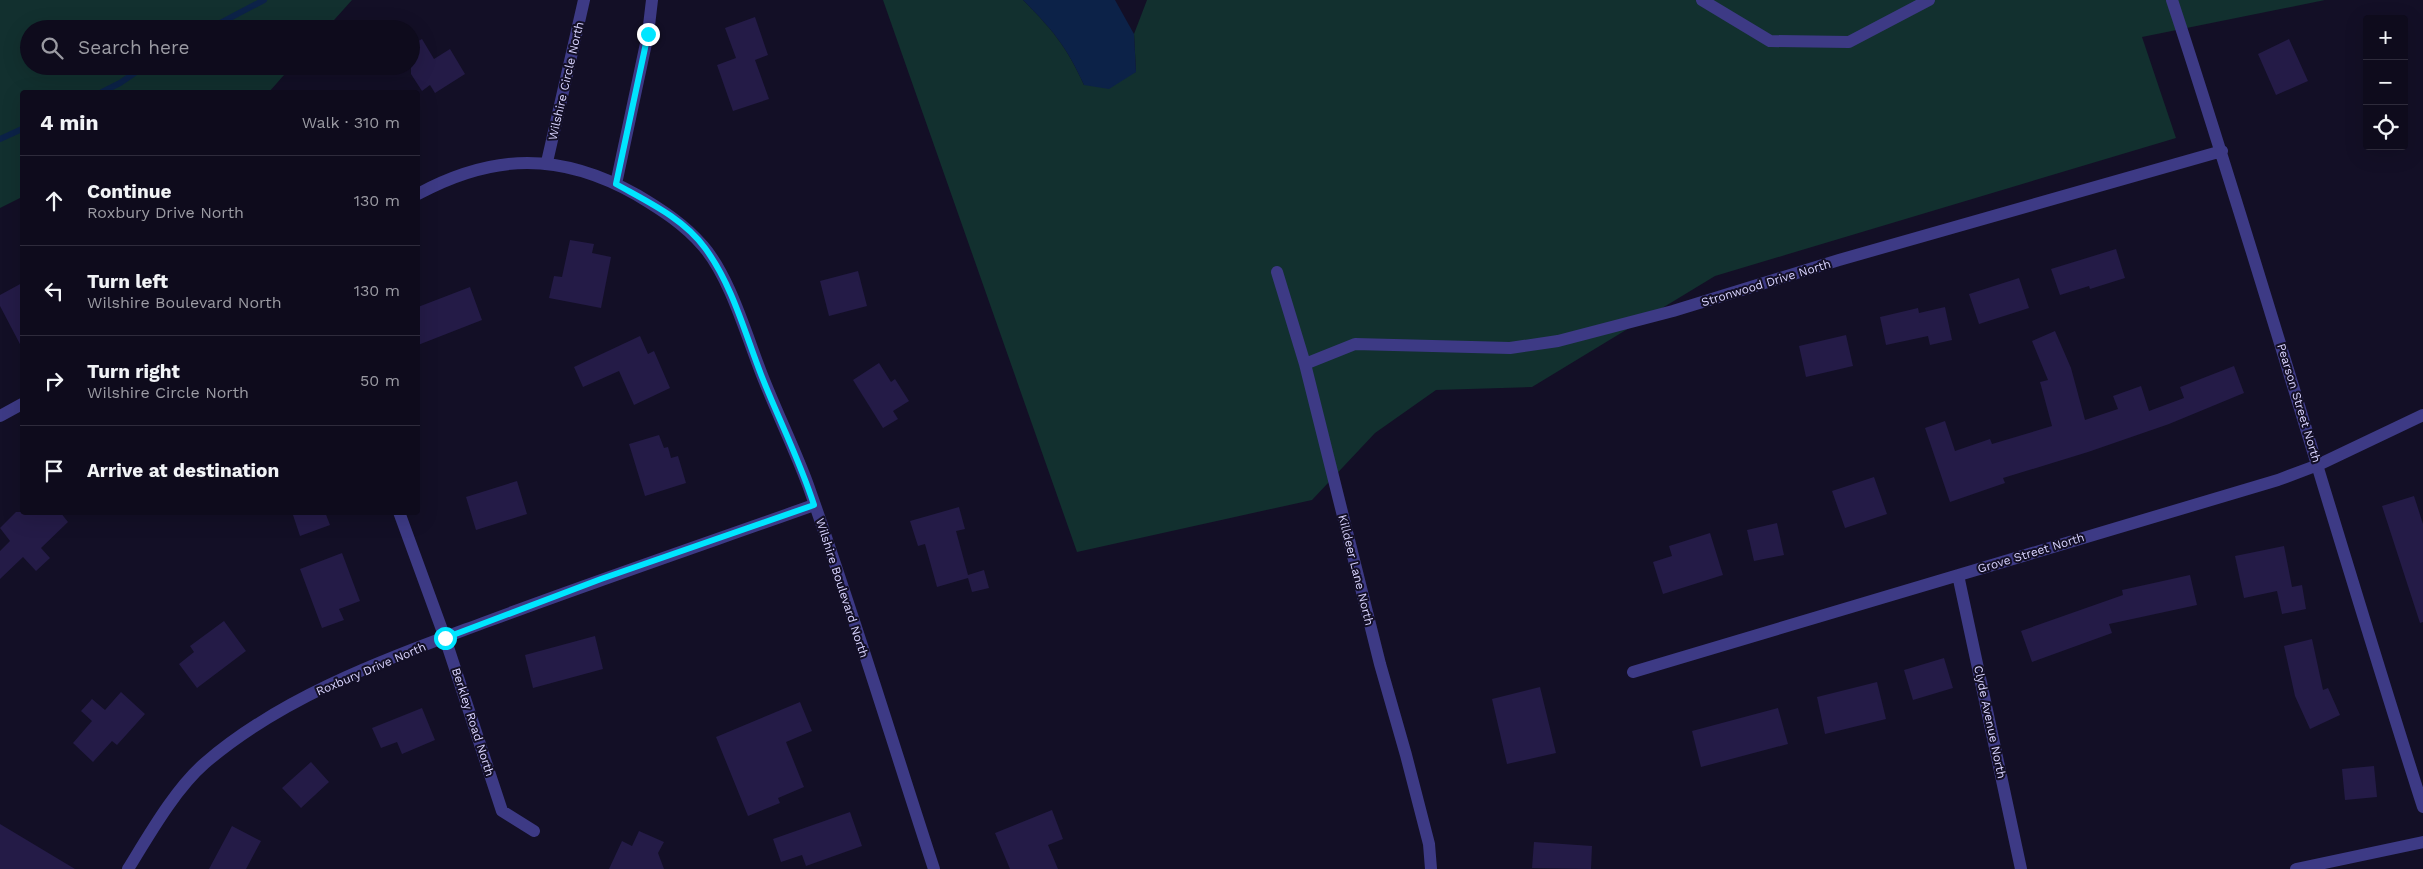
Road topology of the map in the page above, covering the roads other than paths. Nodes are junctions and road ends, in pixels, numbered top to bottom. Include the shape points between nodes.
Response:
1 (584, 0) edge
2 (652, 0) edge
3 (1702, 0) edge
4 (1929, 0) edge
5 (2172, 0) edge
6 (2222, 151) junction
7 (547, 162) junction
8 (616, 184) junction
9 (420, 193) edge
10 (1276, 272) dead end
11 (1305, 364) junction
12 (20, 405) edge
13 (0, 416) edge
14 (2423, 416) edge
15 (2318, 465) junction
16 (814, 505) junction
17 (400, 515) edge
18 (1958, 575) junction
19 (445, 638) junction
20 (1633, 672) dead end
21 (2423, 807) edge
22 (534, 831) dead end
23 (2423, 842) edge
24 (128, 869) edge
25 (934, 869) edge
26 (1431, 869) edge
27 (2021, 869) edge
28 (2296, 869) edge

1 - 7 street, Wilshire Circle North
2 - 8 street via 648,34
3 - 4 street via 1770,41 1849,42
5 - 6 street, Pearson Street North
6 - 11 street, Stronwood Drive North via 1839,260 1673,311 1558,341 1510,348 1355,344
6 - 15 street, Pearson Street North
7 - 8 street, Wilshire Boulevard North
7 - 9 street, Wilshire Boulevard North via 484,167
8 - 16 street, Wilshire Boulevard North via 665,211 705,248 725,283 745,330
10 - 11 street, Killdeer Lane North
11 - 26 street, Killdeer Lane North via 1426,835
12 - 13 street
14 - 15 street, Grove Street North
15 - 18 street, Grove Street North
15 - 21 street, Pearson Street North
16 - 19 street, Roxbury Drive North via 601,579
16 - 25 street, Wilshire Boulevard North
17 - 19 street, Berkley Road North
18 - 20 street, Grove Street North
18 - 27 street, Clyde Avenue North
19 - 22 street, Berkley Road North via 502,811
19 - 24 street, Roxbury Drive North via 287,705 239,736 204,764 177,794
23 - 28 street

